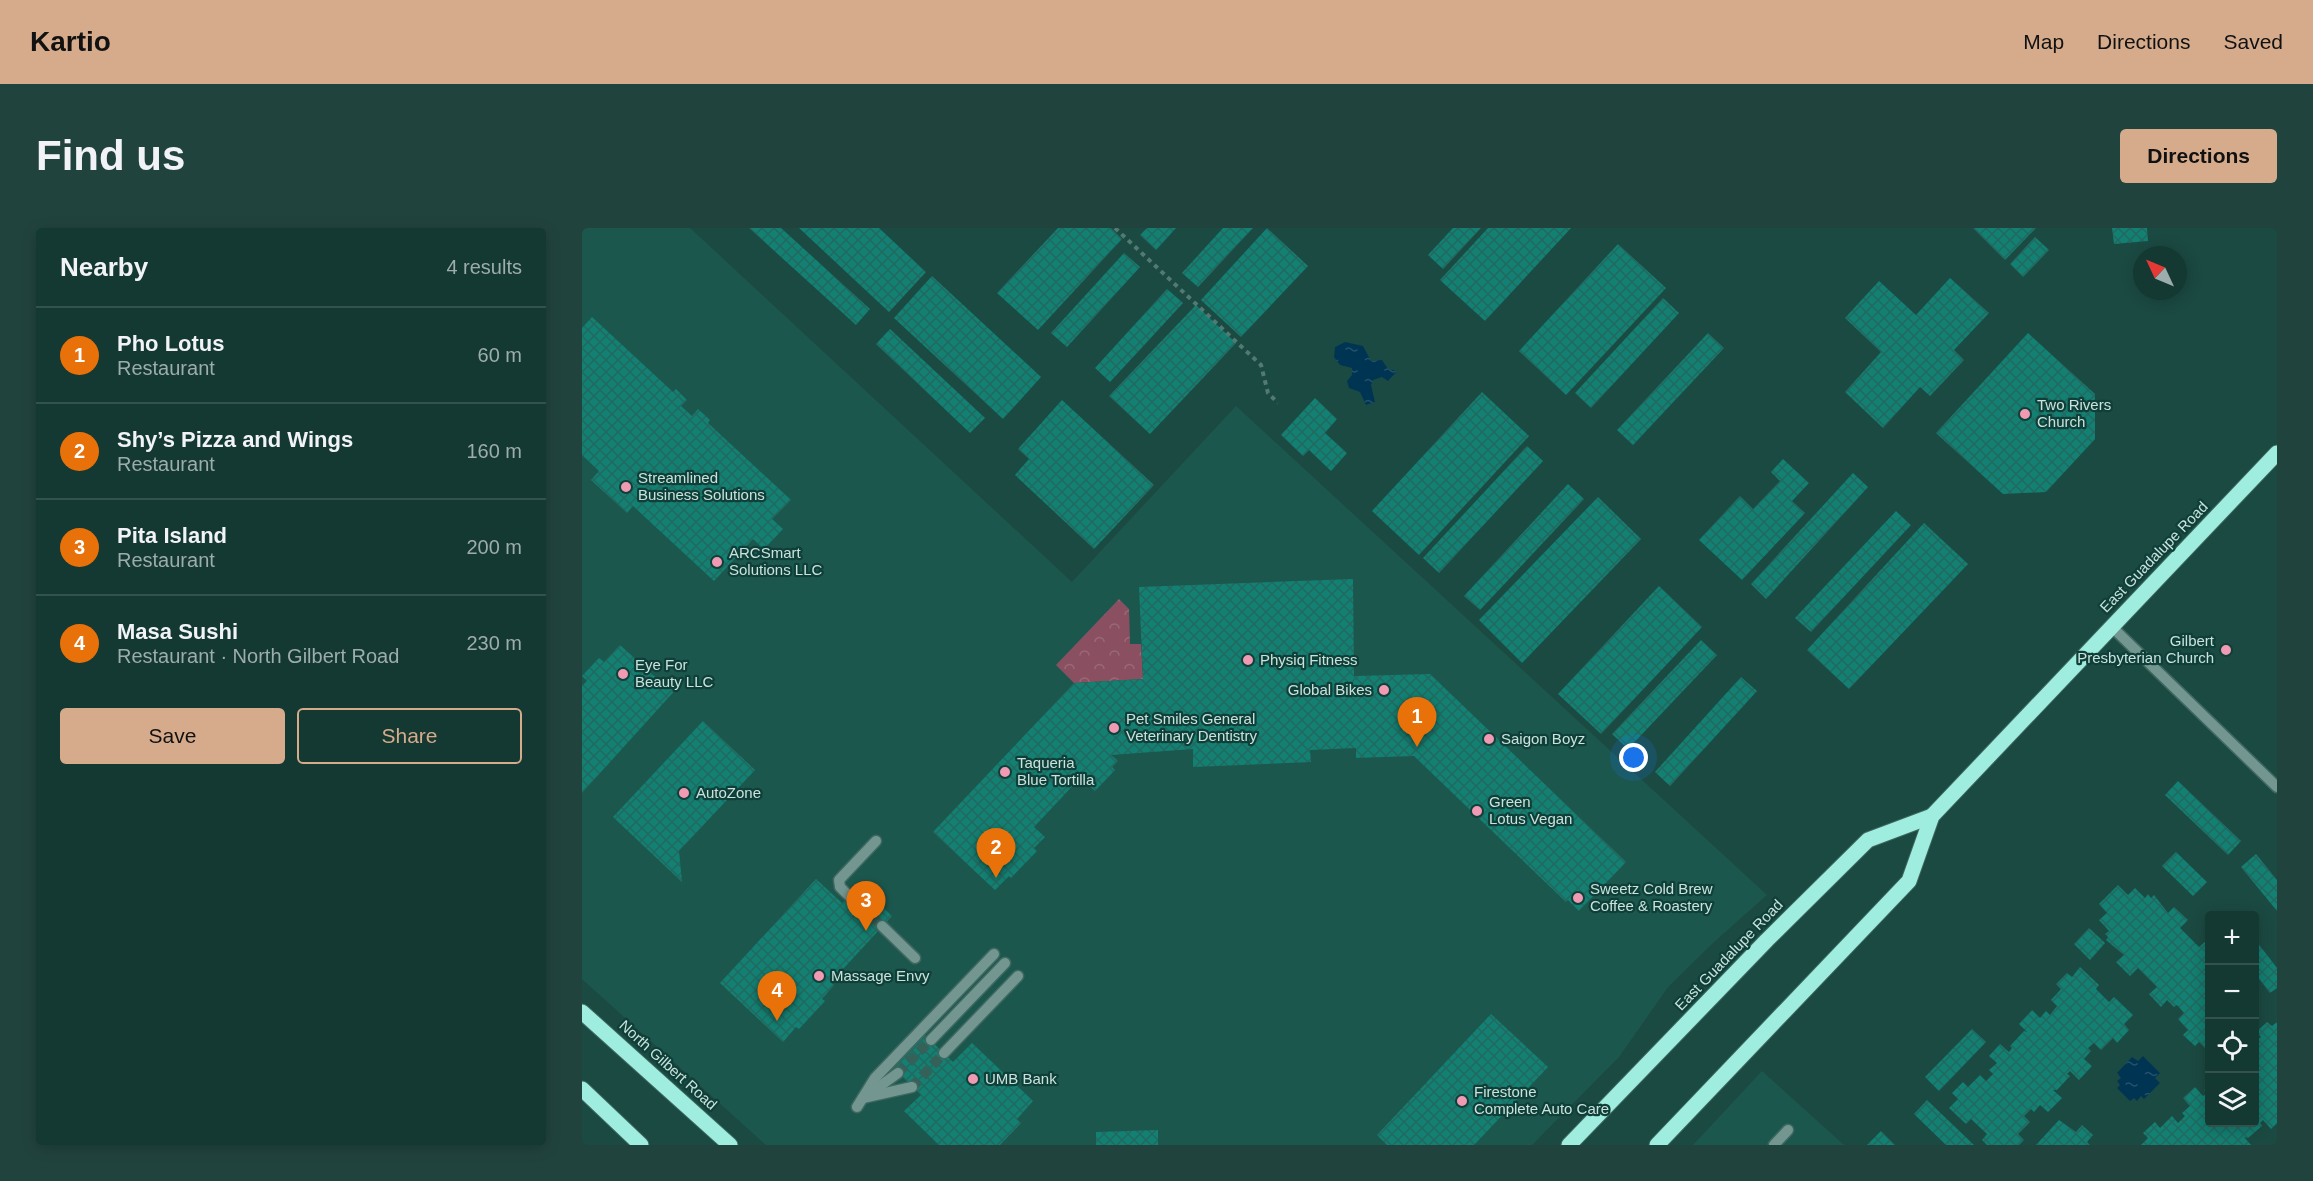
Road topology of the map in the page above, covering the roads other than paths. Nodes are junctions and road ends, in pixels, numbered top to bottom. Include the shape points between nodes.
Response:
1 (2277, 453) edge
2 (2112, 627) junction
3 (2277, 788) edge
4 (1932, 816) junction
5 (876, 840) dead end
6 (849, 896) tunnel mouth
7 (882, 926) tunnel mouth
8 (994, 954) dead end
9 (915, 958) dead end
10 (1005, 963) dead end
11 (1018, 976) dead end
12 (582, 1012) edge
13 (931, 1040) tunnel mouth
14 (944, 1053) tunnel mouth
15 (898, 1073) tunnel mouth
16 (912, 1087) tunnel mouth
17 (582, 1089) edge
18 (860, 1103) junction
19 (1788, 1130) dead end
20 (641, 1145) edge
21 (730, 1145) edge
22 (1569, 1145) edge
23 (1657, 1145) edge
24 (1774, 1145) edge

1 - 2 main road, East Guadalupe Road
2 - 3 street
2 - 4 main road, East Guadalupe Road
4 - 22 main road, East Guadalupe Road via 1868,840
4 - 23 main road, East Guadalupe Road via 1910,881
5 - 6 street via 839,880
7 - 9 street
8 - 18 street via 875,1078
10 - 13 street
11 - 14 street
12 - 21 main road, North Gilbert Road
15 - 18 street
16 - 18 street
17 - 20 main road
19 - 24 street

